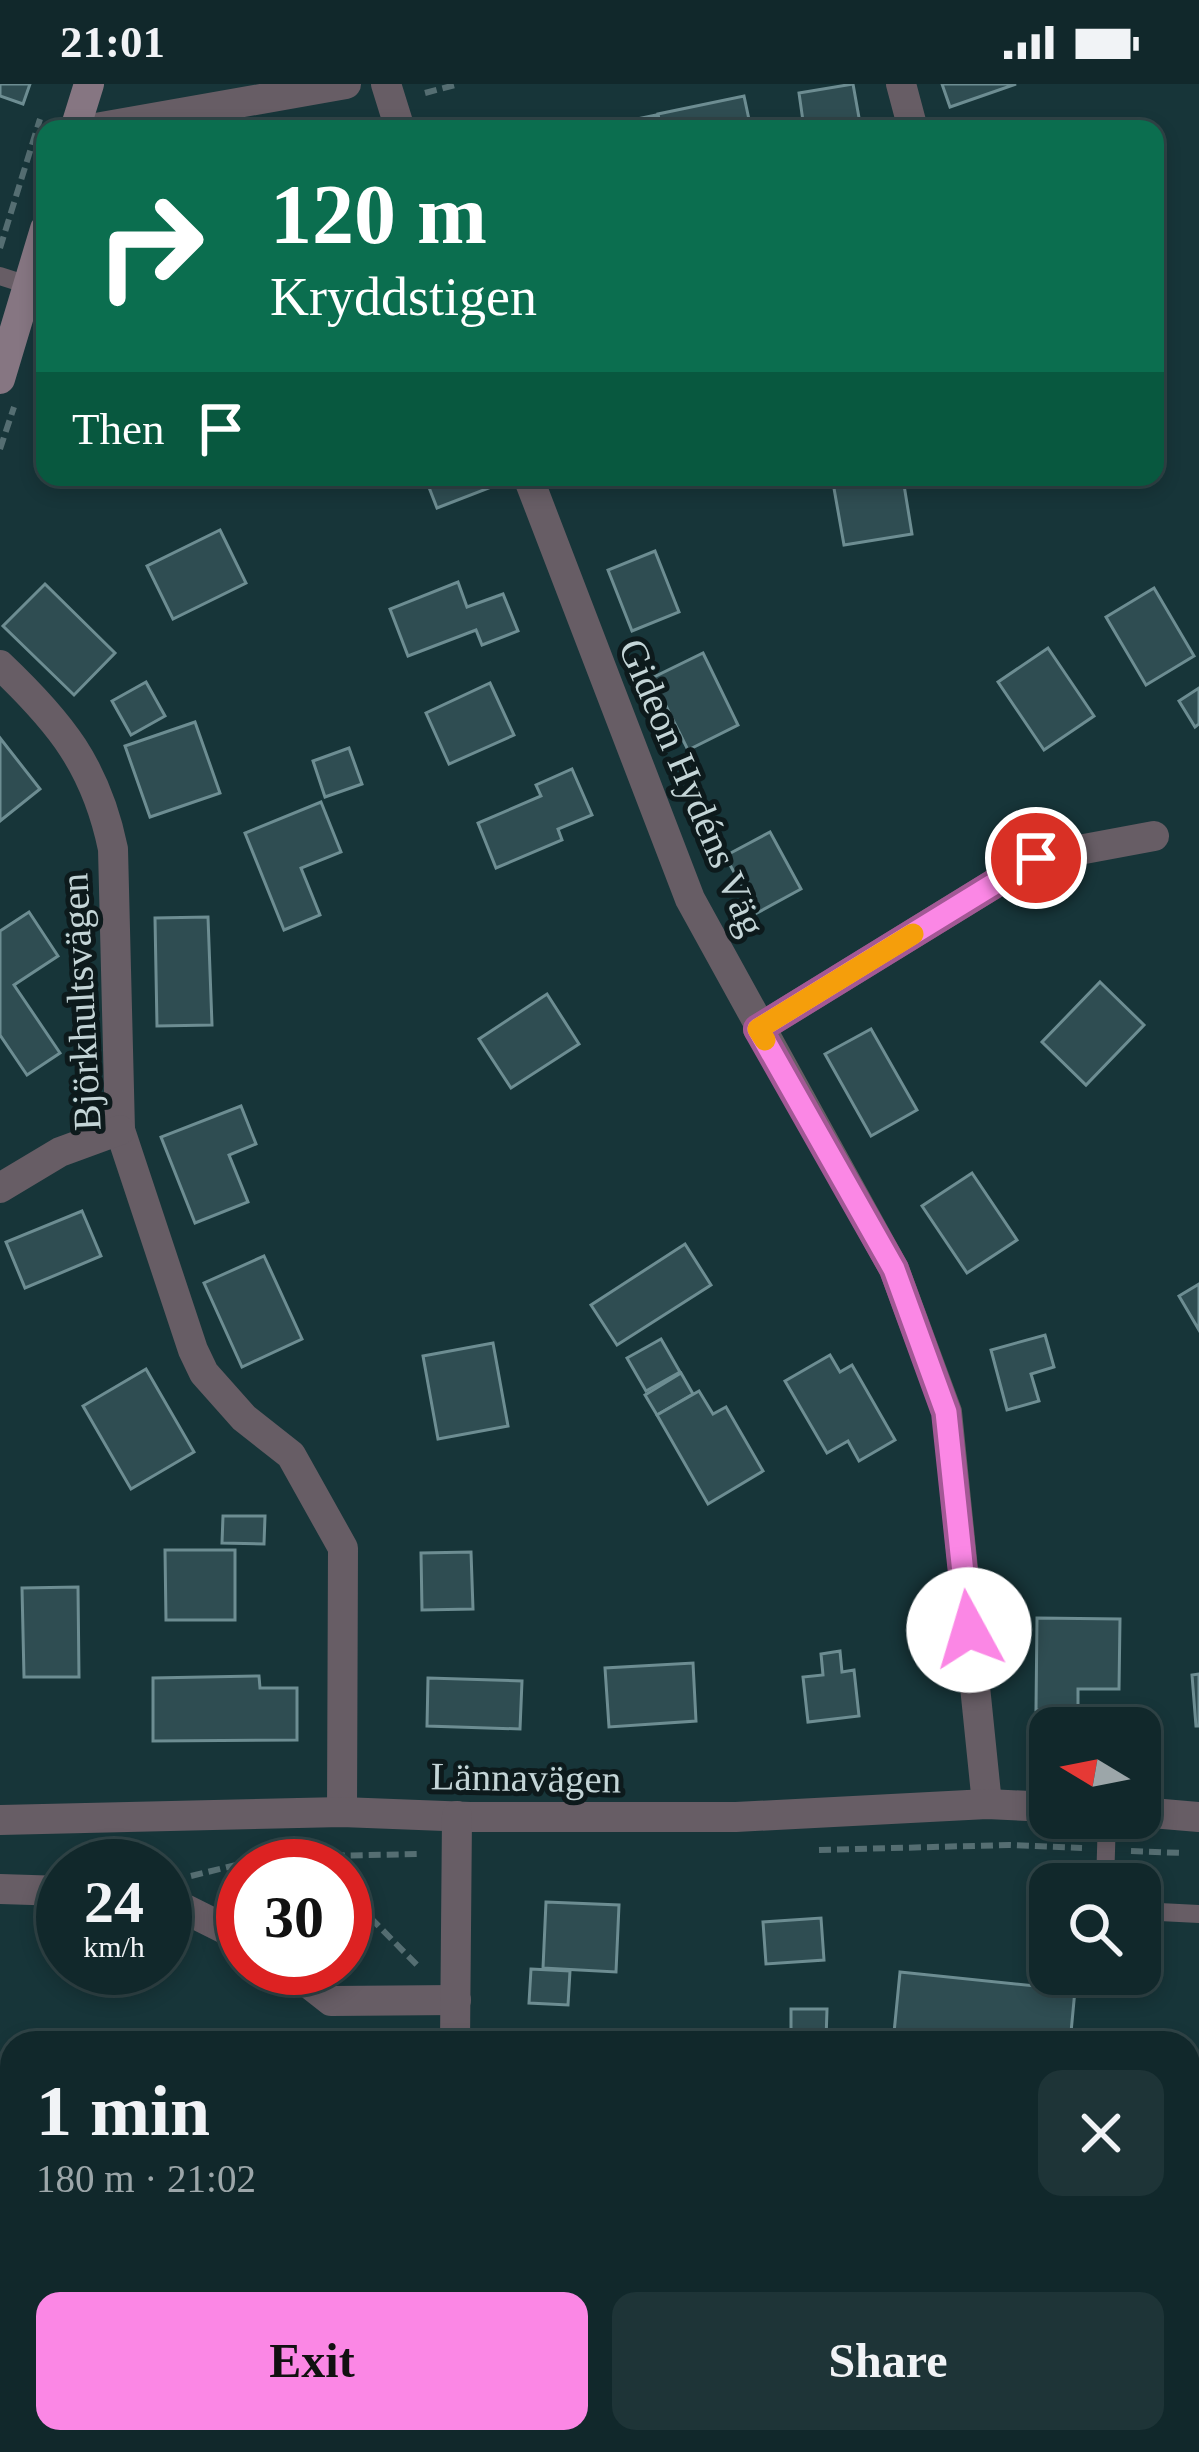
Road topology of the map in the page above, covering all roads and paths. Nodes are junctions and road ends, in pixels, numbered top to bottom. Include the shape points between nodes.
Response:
1 (88, 84) edge
2 (346, 84) edge
3 (386, 84) edge
4 (901, 84) edge
5 (233, 94) edge
6 (45, 104) dead end
7 (40, 120) edge
8 (78, 120) edge
9 (127, 120) edge
10 (397, 120) edge
11 (911, 120) edge
12 (36, 133) edge
13 (36, 244) edge
14 (0, 248) edge
15 (14, 280) edge
16 (0, 379) edge
17 (531, 486) edge
18 (0, 665) edge
19 (1154, 836) dead end
20 (758, 1029) junction
21 (120, 1130) junction
22 (0, 1188) edge
23 (987, 1804) junction
24 (1029, 1806) edge
25 (343, 1812) junction
26 (1161, 1814) edge
27 (457, 1816) junction
28 (1199, 1817) edge
29 (0, 1820) edge
30 (0, 1889) edge
31 (36, 1890) edge
32 (1161, 1912) edge
33 (1199, 1914) edge
34 (372, 1918) edge
35 (322, 1995) edge
36 (456, 2000) junction
37 (455, 2031) edge

1 - 8 street
2 - 5 street
3 - 10 street
4 - 11 street
5 - 9 street
6 - 7 path
12 - 14 path
13 - 15 street
15 - 16 street
17 - 20 street, Gideon Hydéns Väg via 690,899
18 - 21 street, Björkhultsvägen via 71,740 106,816
19 - 20 street via 1036,858
20 - 23 street, Gideon Hydéns Väg via 894,1269 946,1412
21 - 22 street via 60,1152
21 - 25 street, Björkhultsvägen via 204,1372 291,1455 344,1548
23 - 24 street, Lännavägen
23 - 27 street, Lännavägen via 736,1817
25 - 27 street, Lännavägen
25 - 29 street, Lännavägen
26 - 28 street
27 - 36 street
30 - 31 street
32 - 33 lane
34 - 36 path
35 - 36 street via 331,2002
36 - 37 street

